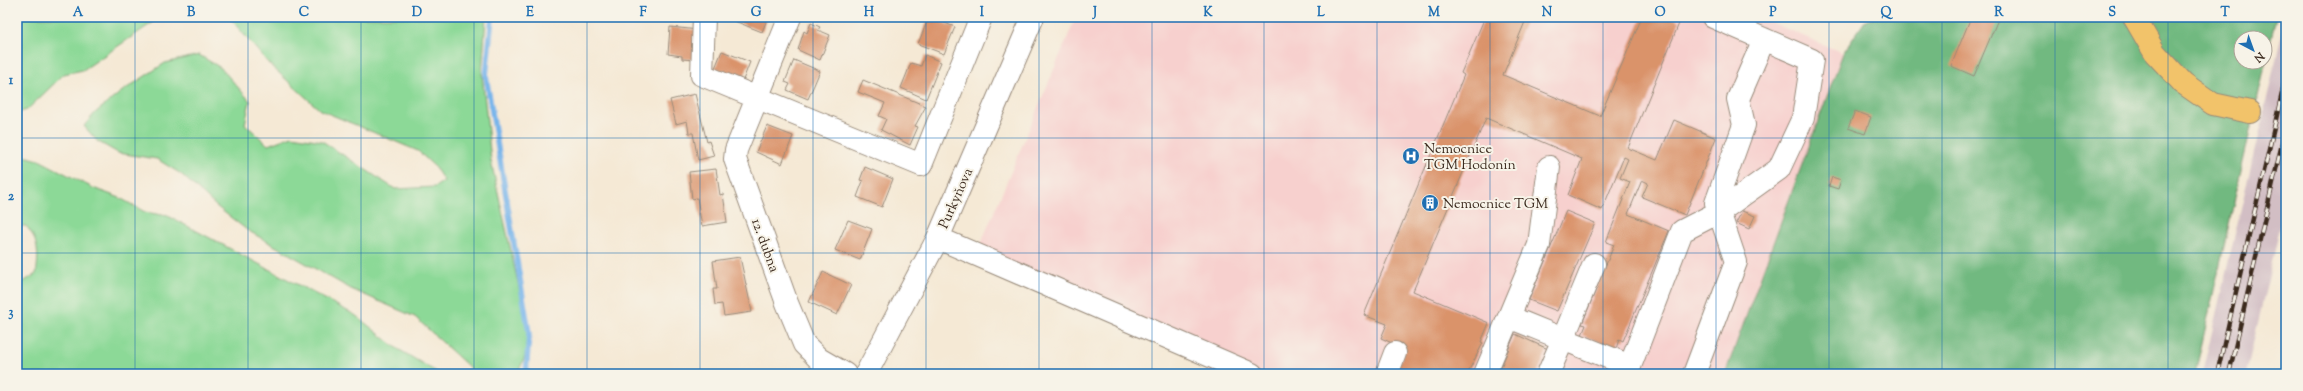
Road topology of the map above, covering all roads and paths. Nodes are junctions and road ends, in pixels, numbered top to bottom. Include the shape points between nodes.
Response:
1 (704, 17) edge
2 (790, 17) edge
3 (982, 17) edge
4 (1033, 17) edge
5 (1713, 17) edge
6 (2134, 17) edge
7 (1764, 39) junction
8 (757, 97) junction
9 (2250, 112) dead end
10 (1549, 167) dead end
11 (1719, 212) junction
12 (938, 238) junction
13 (1594, 264) dead end
14 (1509, 317) junction
15 (1563, 339) junction
16 (1395, 353) dead end
17 (1628, 370) edge
18 (845, 374) edge
19 (866, 374) edge
20 (1252, 374) edge
21 (1386, 374) edge
22 (1485, 374) edge
23 (1548, 374) edge
24 (1694, 374) edge

1 - 8 street via 702,75
2 - 8 street, 12. dubna
3 - 8 street via 921,165
4 - 12 street, Purkyňova
5 - 7 street
6 - 9 main road via 2155,53 2183,83 2213,104
7 - 11 street via 1738,99 1744,125 1716,203
7 - 11 street via 1812,60 1803,118 1779,169
8 - 18 street, 12. dubna via 736,150 739,172 804,344 818,359
10 - 14 street via 1539,245
11 - 17 street via 1682,231
11 - 24 street via 1736,262
12 - 19 street, Purkyňova
12 - 20 street
13 - 15 street
14 - 15 street
14 - 22 street
15 - 17 street
15 - 23 street
16 - 21 street

